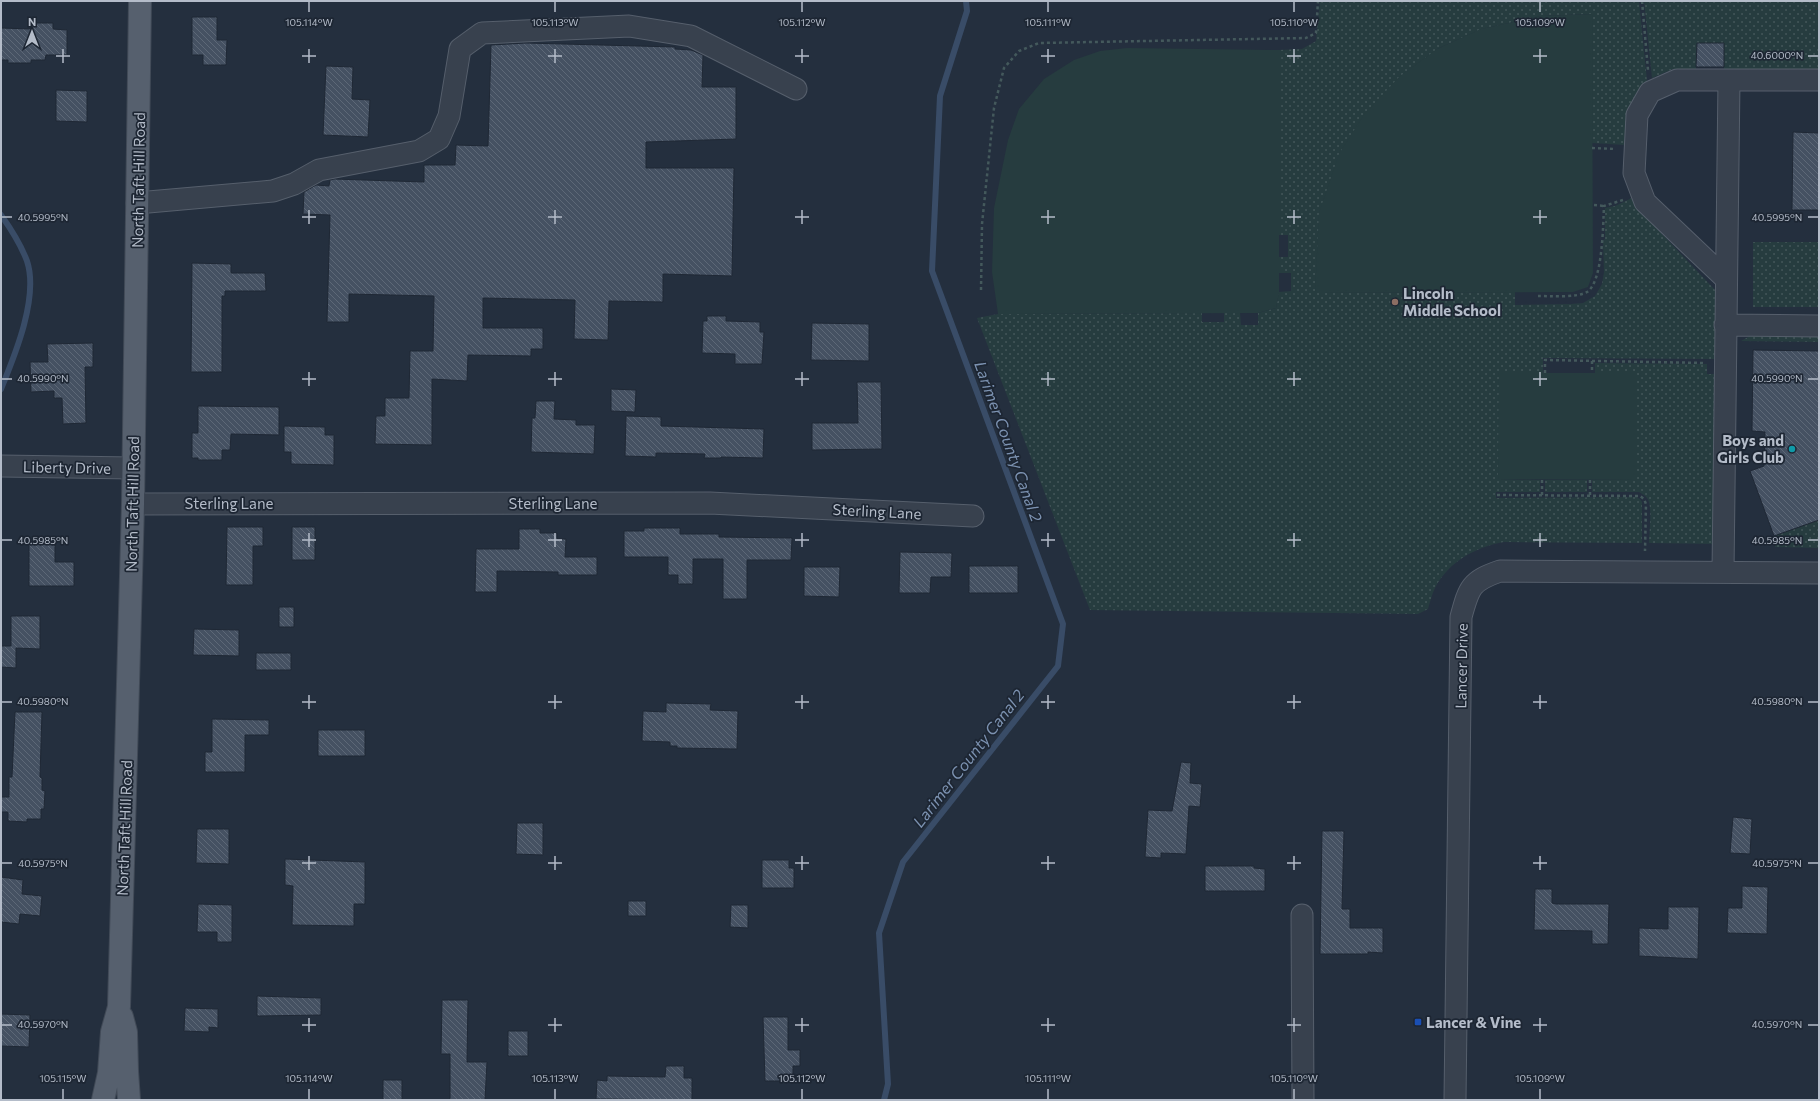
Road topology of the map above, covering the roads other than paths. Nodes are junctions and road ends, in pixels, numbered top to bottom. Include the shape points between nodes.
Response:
1 (140, 1) edge
2 (1729, 80) junction
3 (1819, 80) edge
4 (796, 89) dead end
5 (137, 203) junction
6 (1726, 280) junction
7 (1726, 325) junction
8 (1819, 326) edge
9 (1, 466) edge
10 (133, 468) junction
11 (133, 504) junction
12 (973, 516) dead end
13 (1723, 572) junction
14 (1819, 573) edge
15 (1302, 915) dead end
16 (119, 1007) junction
17 (103, 1100) edge
18 (129, 1100) edge
19 (1303, 1100) edge
20 (1455, 1100) edge

1 - 5 main road, North Taft Hill Road
2 - 3 street
2 - 6 street
2 - 6 street via 1677,80 1650,92 1637,115 1634,173 1645,202
4 - 5 street via 691,36 629,26 482,33 460,48 449,116 439,139 419,151 319,170 294,184 273,191
5 - 10 main road, North Taft Hill Road
6 - 7 street
7 - 8 street
7 - 13 street
9 - 10 street, Liberty Drive
10 - 11 main road, North Taft Hill Road
11 - 12 street, Sterling Lane via 710,503
11 - 16 main road, North Taft Hill Road
13 - 14 street, Lancer Drive
13 - 20 street, Lancer Drive via 1500,571 1483,577 1473,585 1466,596 1461,617
15 - 19 street
16 - 17 main road, North Taft Hill Road via 112,1032 109,1073
16 - 18 main road, North Taft Hill Road via 126,1032

